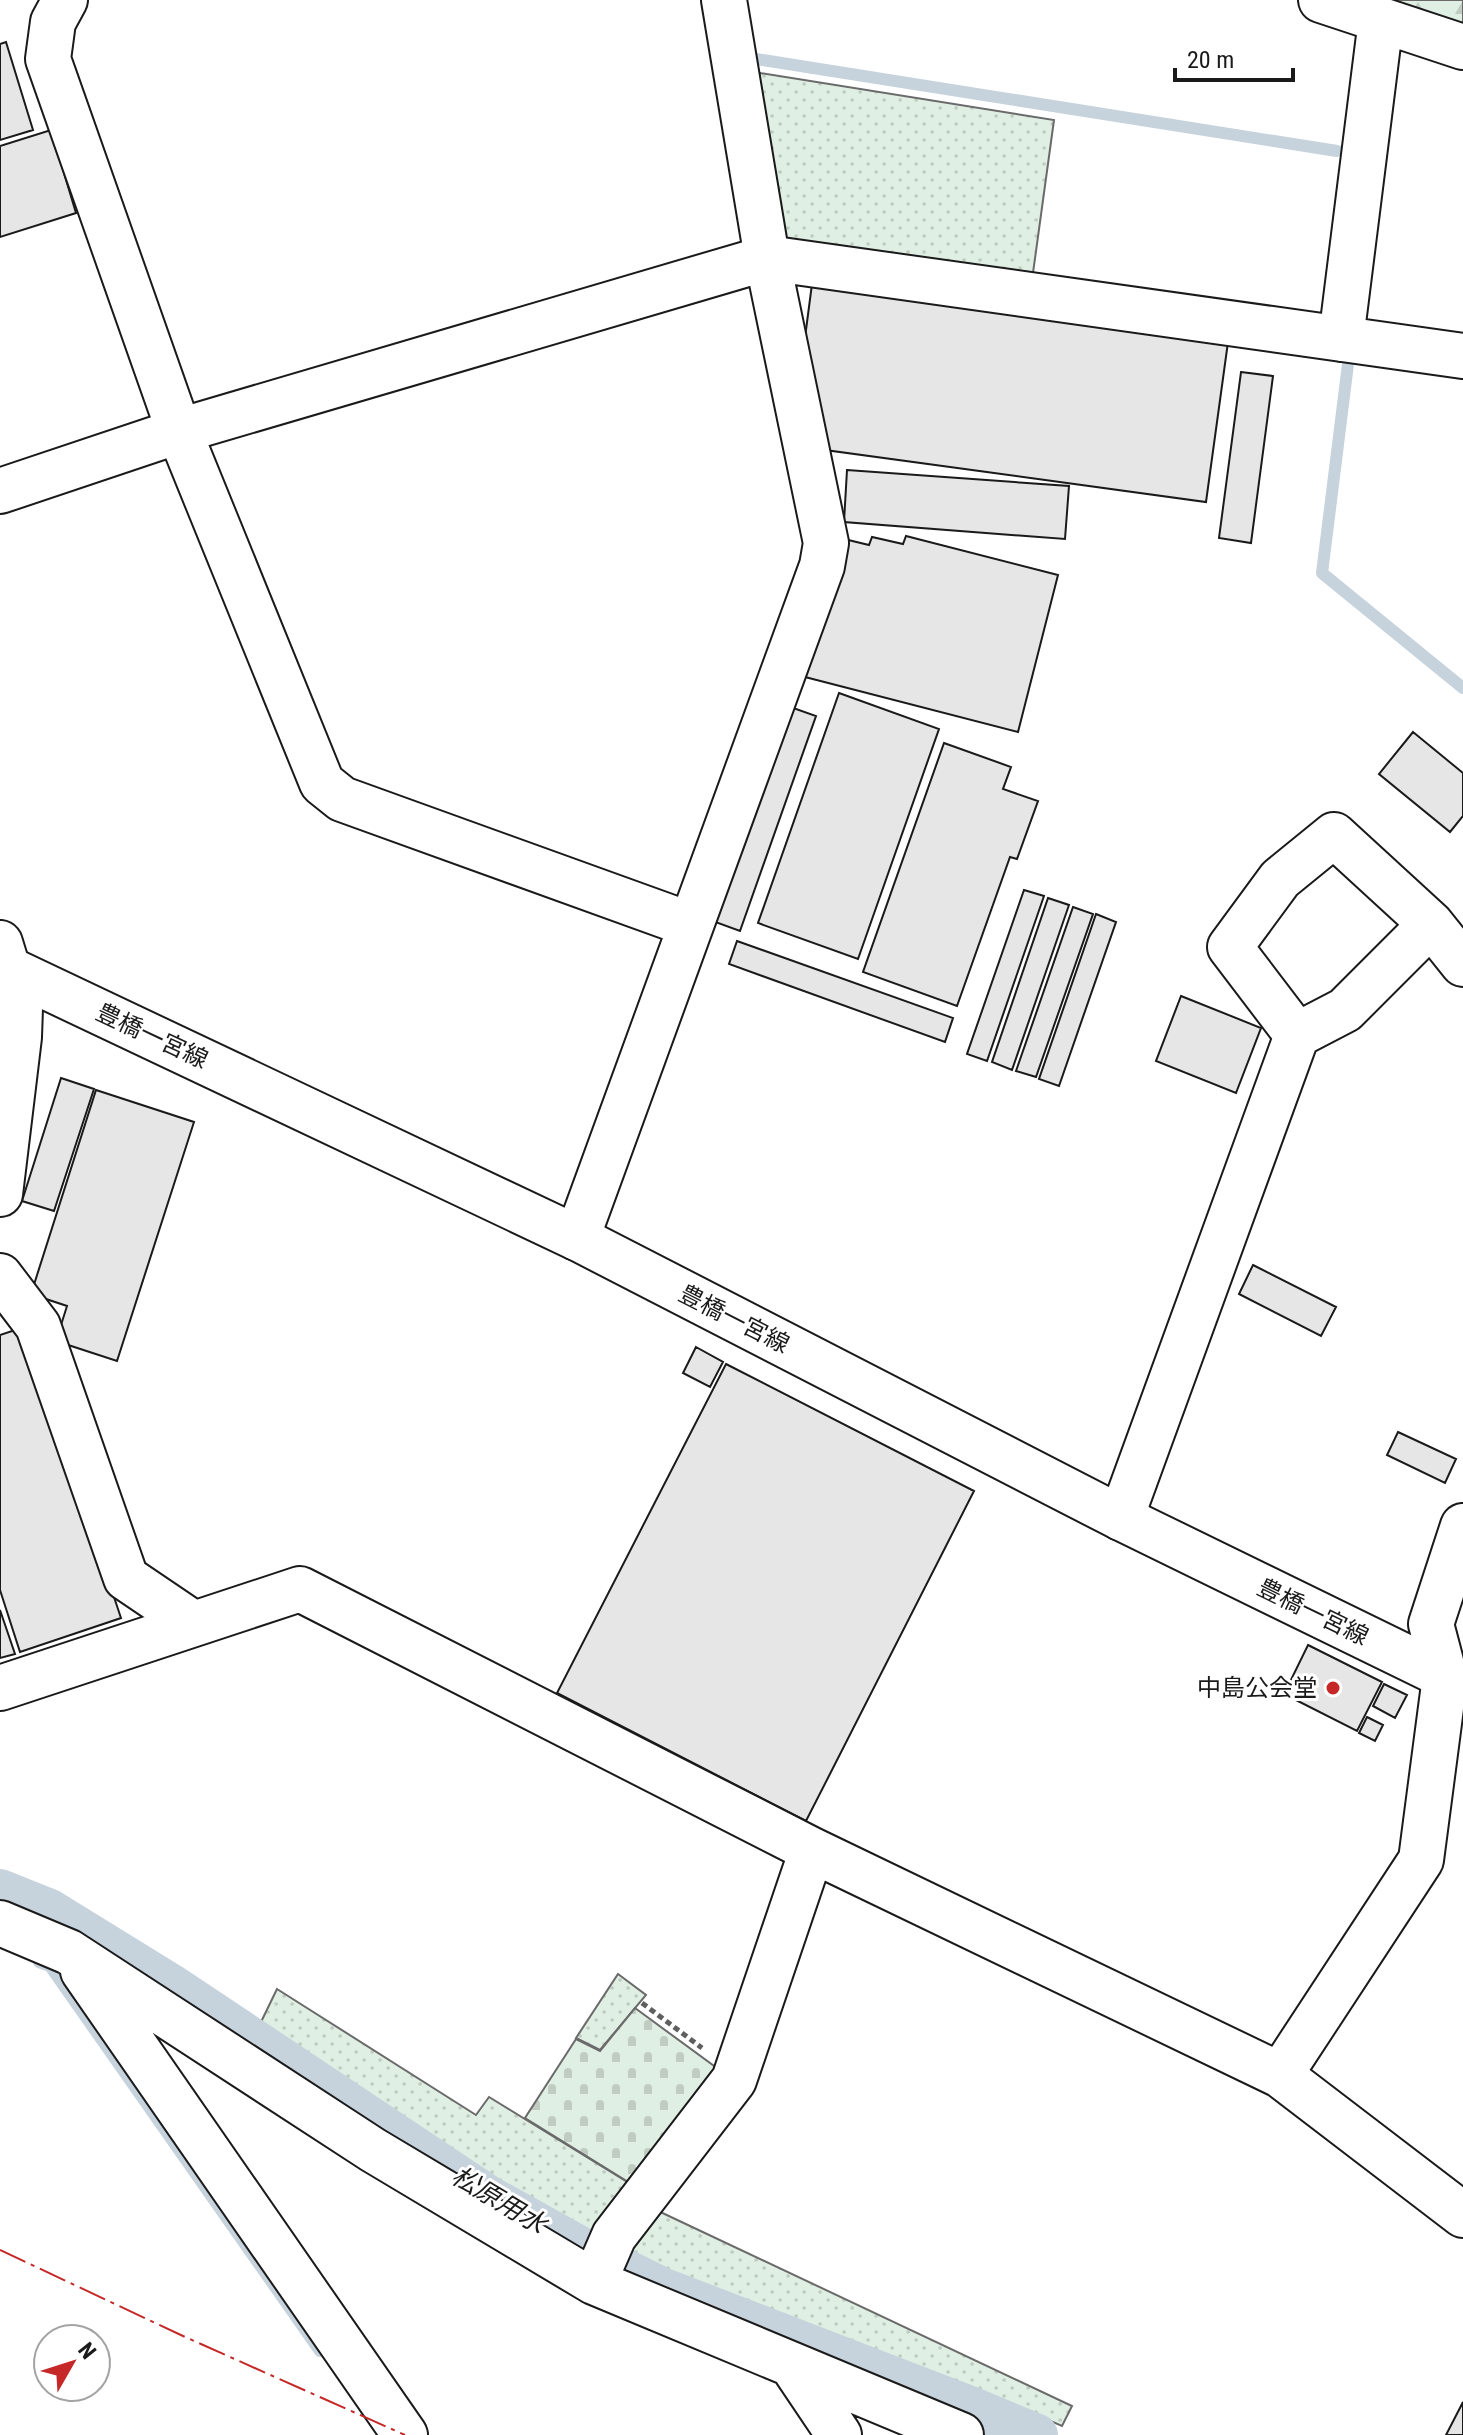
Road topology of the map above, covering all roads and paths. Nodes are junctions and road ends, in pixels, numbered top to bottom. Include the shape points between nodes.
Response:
1 (65, 0) edge
2 (724, 0) edge
3 (1321, 0) edge
4 (1381, 20) junction
5 (1463, 47) edge
6 (767, 258) junction
7 (1341, 339) junction
8 (1463, 356) edge
9 (179, 431) junction
10 (0, 491) edge
11 (1431, 924) junction
12 (691, 925) junction
13 (3, 959) edge
14 (1463, 964) edge
15 (1297, 1035) junction
16 (0, 1194) edge
17 (577, 1238) junction
18 (0, 1276) edge
19 (1121, 1518) junction
20 (1463, 1526) edge
21 (194, 1624) junction
22 (1454, 1681) edge
23 (0, 1688) edge
24 (812, 1850) junction
25 (0, 1923) edge
26 (69, 1952) junction
27 (642, 2003) dead end
28 (737, 2073) junction
29 (1280, 2075) junction
30 (1463, 2215) edge
31 (594, 2282) junction
32 (792, 2365) junction
33 (405, 2435) edge
34 (839, 2435) edge
35 (961, 2435) edge

1 - 9 street via 53,22 48,59
2 - 6 street
3 - 4 street
4 - 5 street
4 - 7 street
6 - 7 street
6 - 9 street
6 - 12 street via 826,543
7 - 8 street
9 - 10 street
9 - 12 street via 322,783 342,799
11 - 14 street
11 - 15 street via 1345,1010
11 - 15 street via 1334,835 1280,879 1230,947
12 - 17 street
13 - 16 street via 20,1008
13 - 17 street, 豊橋一宮線
15 - 19 street
17 - 19 street, 豊橋一宮線
18 - 21 street via 38,1326 126,1578
19 - 22 street, 豊橋一宮線
20 - 22 street via 1431,1624
21 - 23 street
21 - 24 street via 300,1589
22 - 29 street via 1421,1860
24 - 28 street
24 - 29 street
25 - 26 street
26 - 31 street via 373,2150
26 - 33 street
27 - 28 path
28 - 31 street via 614,2236
29 - 30 street
31 - 32 street
32 - 34 street
32 - 35 street

